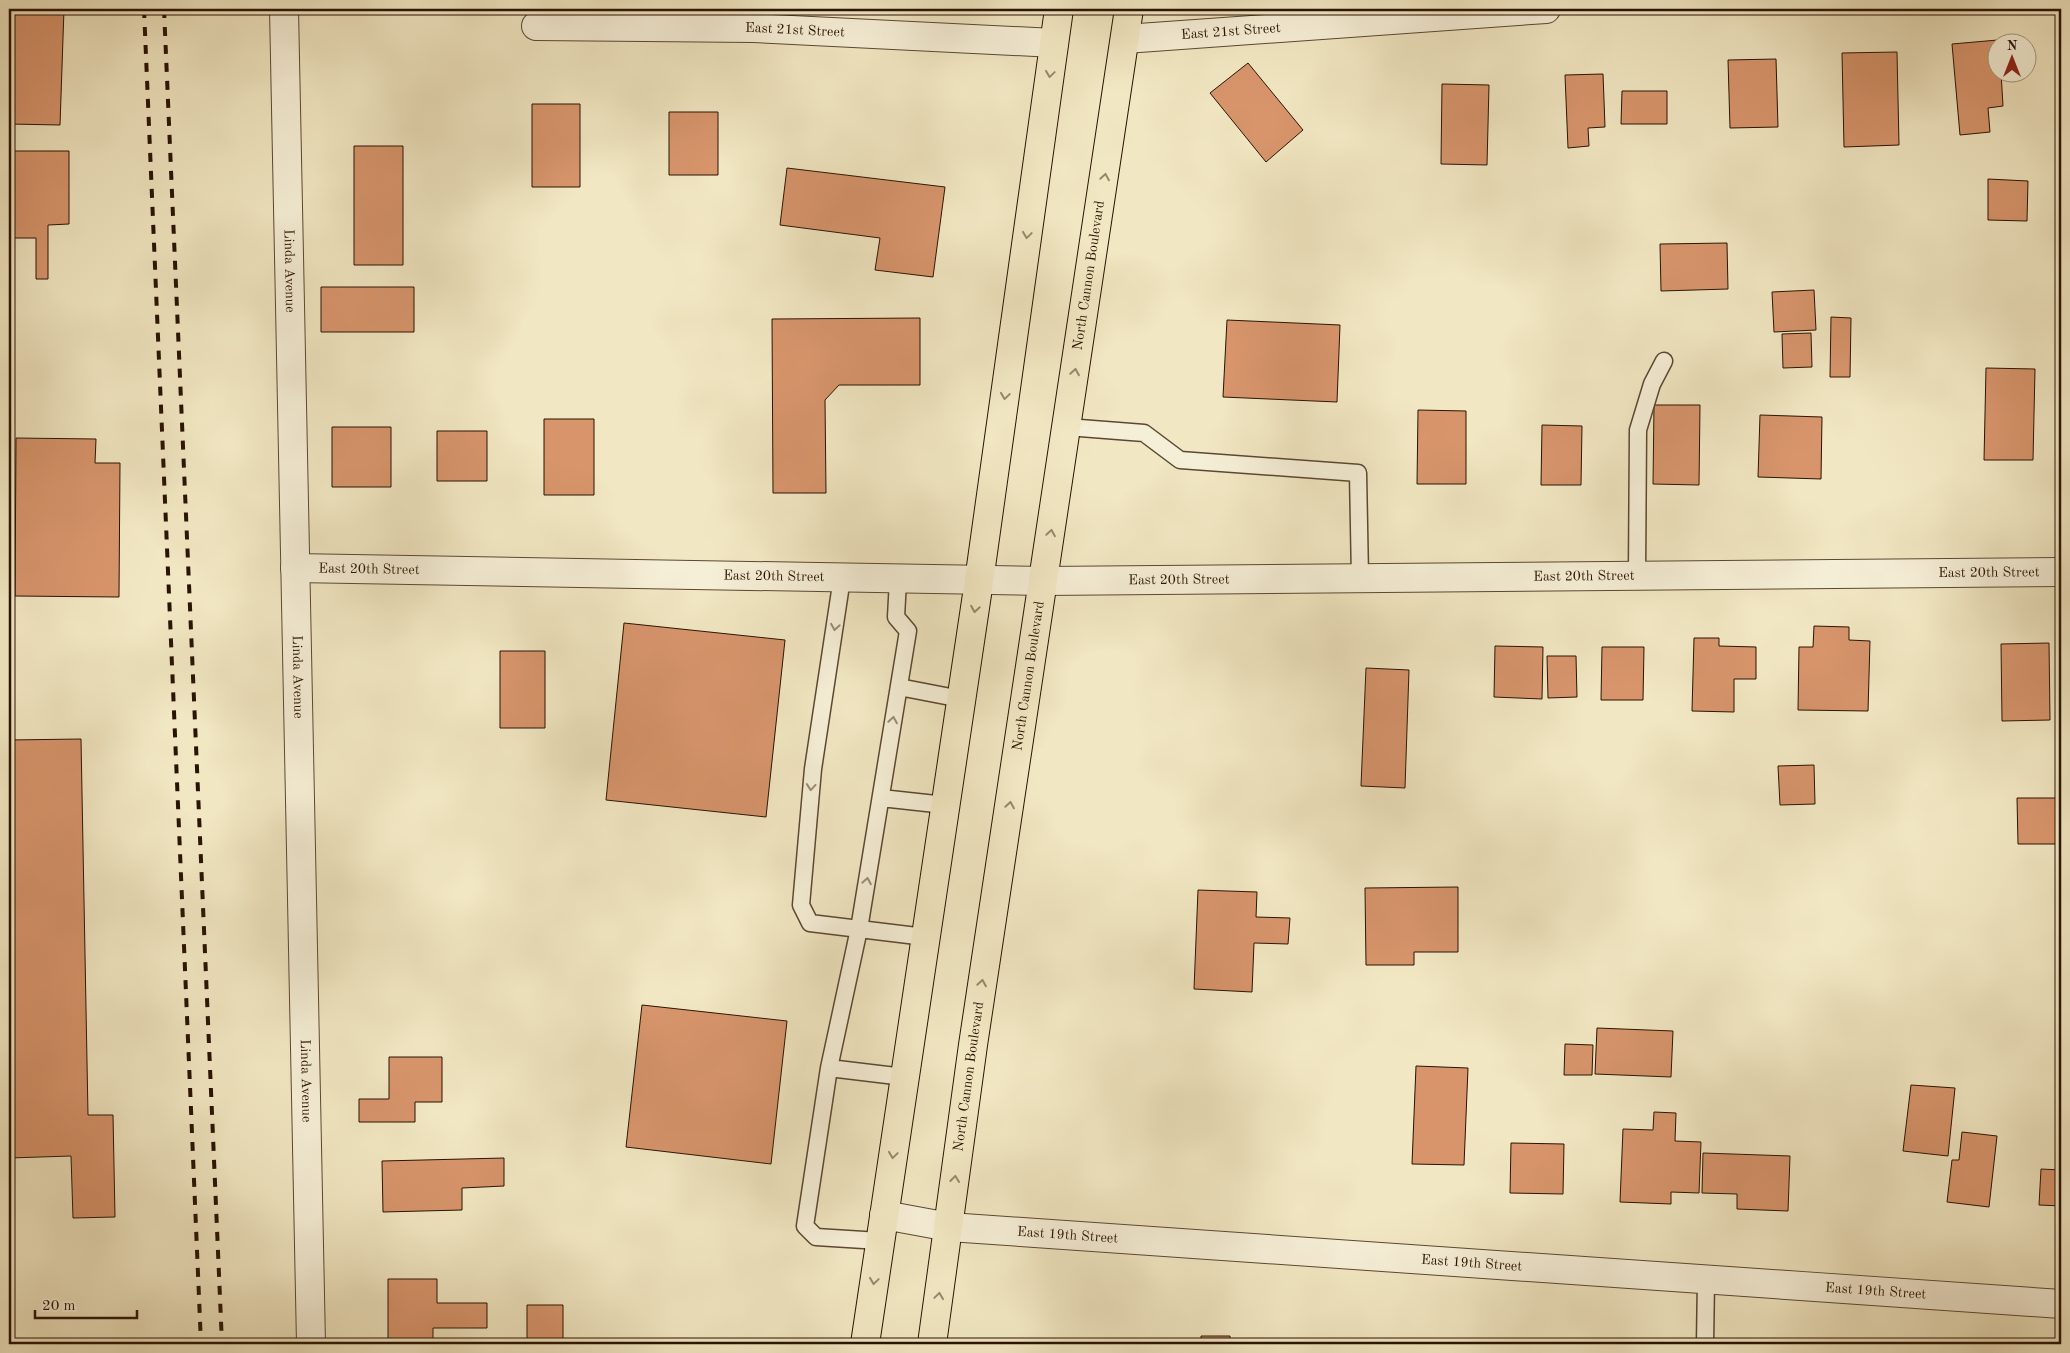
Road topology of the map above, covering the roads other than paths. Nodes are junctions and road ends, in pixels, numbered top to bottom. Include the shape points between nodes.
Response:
1 (284, 9) edge
2 (1059, 9) edge
3 (1129, 9) edge
4 (1546, 9) edge
5 (536, 26) dead end
6 (1125, 39) junction
7 (1054, 43) junction
8 (1664, 361) dead end
9 (1067, 427) junction
10 (295, 568) junction
11 (2061, 572) edge
12 (1637, 575) junction
13 (842, 578) junction
14 (1360, 578) junction
15 (898, 580) junction
16 (979, 581) junction
17 (1044, 581) junction
18 (899, 687) junction
19 (961, 699) junction
20 (881, 798) junction
21 (945, 805) junction
22 (859, 929) junction
23 (925, 937) junction
24 (829, 1068) junction
25 (904, 1077) junction
26 (949, 1227) junction
27 (882, 1228) junction
28 (1706, 1280) junction
29 (2061, 1304) edge
30 (311, 1344) edge
31 (865, 1344) edge
32 (932, 1344) edge
33 (1705, 1344) edge

1 - 10 street, Linda Avenue
2 - 7 main road
3 - 6 main road, North Cannon Boulevard
4 - 6 street, East 21st Street
5 - 7 street, East 21st Street via 752,28
9 -> 6 main road, North Cannon Boulevard
7 -> 16 main road
8 - 12 lane via 1652,384 1638,430
9 - 14 lane via 1144,433 1180,460 1358,473
17 -> 9 main road, North Cannon Boulevard
10 - 13 street, East 20th Street
10 - 30 street, Linda Avenue
11 - 12 street, East 20th Street
12 - 14 street, East 20th Street
13 - 15 street, East 20th Street
13 -> 22 lane via 813,769 801,905 810,923
14 - 17 street, East 20th Street
15 - 16 street, East 20th Street
15 - 18 lane via 896,616 908,631
16 - 17 street, East 20th Street
16 -> 19 main road
26 -> 17 main road, North Cannon Boulevard via 973,1044
18 - 19 lane
20 -> 18 lane
19 - 21 main road
20 - 21 lane
22 -> 20 lane
21 - 23 main road
22 - 23 lane
22 - 24 lane
23 - 25 main road
24 - 25 lane
24 - 27 lane via 805,1226 816,1236
25 -> 27 main road
26 - 27 street, East 19th Street
26 - 28 street, East 19th Street
32 -> 26 main road, North Cannon Boulevard
27 -> 31 main road
28 - 29 street, East 19th Street
28 - 33 lane

